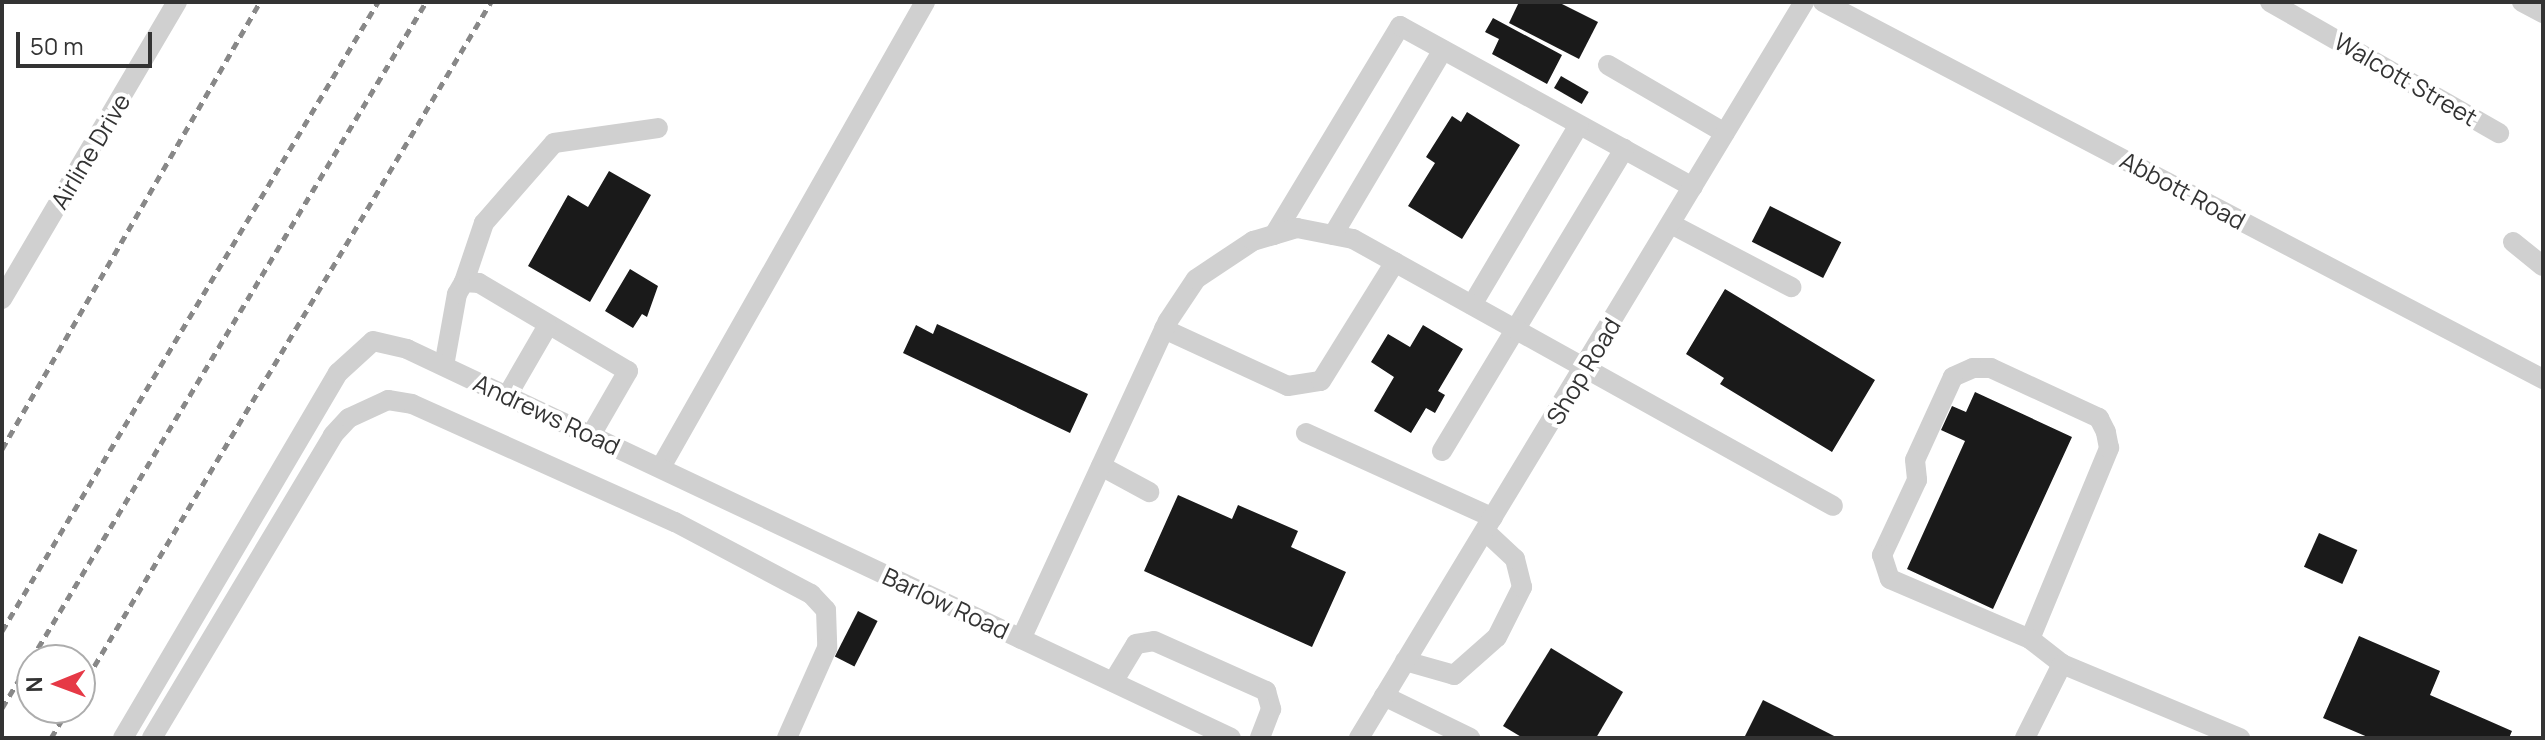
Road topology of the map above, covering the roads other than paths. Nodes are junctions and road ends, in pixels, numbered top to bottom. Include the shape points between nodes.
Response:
1 (177, 2) edge
2 (925, 2) edge
3 (1804, 2) edge
4 (1823, 2) edge
5 (2270, 2) edge
6 (2315, 2) edge
7 (2522, 2) edge
8 (2543, 13) edge
9 (2305, 20) junction
10 (1443, 50) junction
11 (1608, 65) dead end
12 (1579, 125) junction
13 (658, 128) dead end
14 (1725, 133) junction
15 (2499, 133) dead end
16 (1624, 149) junction
17 (1693, 187) junction
18 (1671, 224) junction
19 (1274, 235) junction
20 (1333, 235) junction
21 (2513, 242) dead end
22 (1395, 262) junction
23 (2543, 266) edge
24 (464, 282) junction
25 (1791, 287) dead end
26 (2, 299) edge
27 (1472, 305) junction
28 (547, 327) junction
29 (1164, 329) junction
30 (1518, 330) junction
31 (444, 366) junction
32 (1585, 367) junction
33 (2543, 379) edge
34 (507, 396) junction
35 (1306, 433) dead end
36 (591, 435) junction
37 (1442, 451) dead end
38 (1101, 466) junction
39 (661, 467) junction
40 (1149, 492) dead end
41 (1833, 506) dead end
42 (1489, 524) junction
43 (1021, 639) junction
44 (2030, 639) junction
45 (1405, 661) junction
46 (2062, 664) junction
47 (1113, 682) junction
48 (1384, 696) junction
49 (2202, 731) edge
50 (2031, 736) edge
51 (123, 738) edge
52 (152, 738) edge
53 (787, 738) edge
54 (1231, 738) edge
55 (1260, 738) edge
56 (1359, 738) edge
57 (1470, 738) edge
58 (2240, 738) edge

1 - 26 street, Airline Drive
2 - 39 street
3 - 14 street, Shop Road
4 - 33 street, Abbott Road
5 - 9 street, Walcott Street
6 - 9 street
7 - 8 street
9 - 15 street, Walcott Street
10 - 12 street
10 - 19 street via 1400,26
10 - 20 street
11 - 14 street
12 - 16 street
12 - 27 street
13 - 24 street via 554,143 484,223
14 - 17 street, Shop Road
16 - 17 street
16 - 30 street
17 - 18 street, Shop Road
18 - 25 street
18 - 32 street, Shop Road
19 - 20 street via 1297,228
19 - 29 street via 1196,279
20 - 22 street
21 - 23 street
22 - 27 street
22 - 29 street via 1321,381 1288,386
24 - 28 street via 479,283
24 - 31 street via 448,324
27 - 30 street
28 - 34 street
28 - 36 street via 628,371
29 - 38 street
30 - 32 street
30 - 37 street
31 - 34 street, Andrews Road
31 - 51 street, Andrews Road via 373,341 338,373
32 - 41 street
32 - 42 street, Shop Road
34 - 36 street, Andrews Road
35 - 42 street
36 - 39 street, Andrews Road
38 - 40 street
38 - 43 street
39 - 43 street, Barlow Road
42 - 45 street, Shop Road
42 - 45 street via 1515,559 1522,587 1497,637 1454,675
43 - 47 street, Barlow Road
44 - 44 street via 1890,579 1883,567 1882,555 1917,480 1915,460 1953,377 1973,368 1991,368 2099,418 2106,432 2109,448
44 - 46 street
45 - 48 street, Shop Road
46 - 49 street
46 - 50 street
47 - 54 street, Barlow Road
47 - 55 street via 1136,644 1154,641 1266,691 1271,709
48 - 56 street, Shop Road
48 - 57 street
49 - 58 street
52 - 53 street via 333,435 349,418 388,400 412,404 675,522 811,594 826,610 827,648

